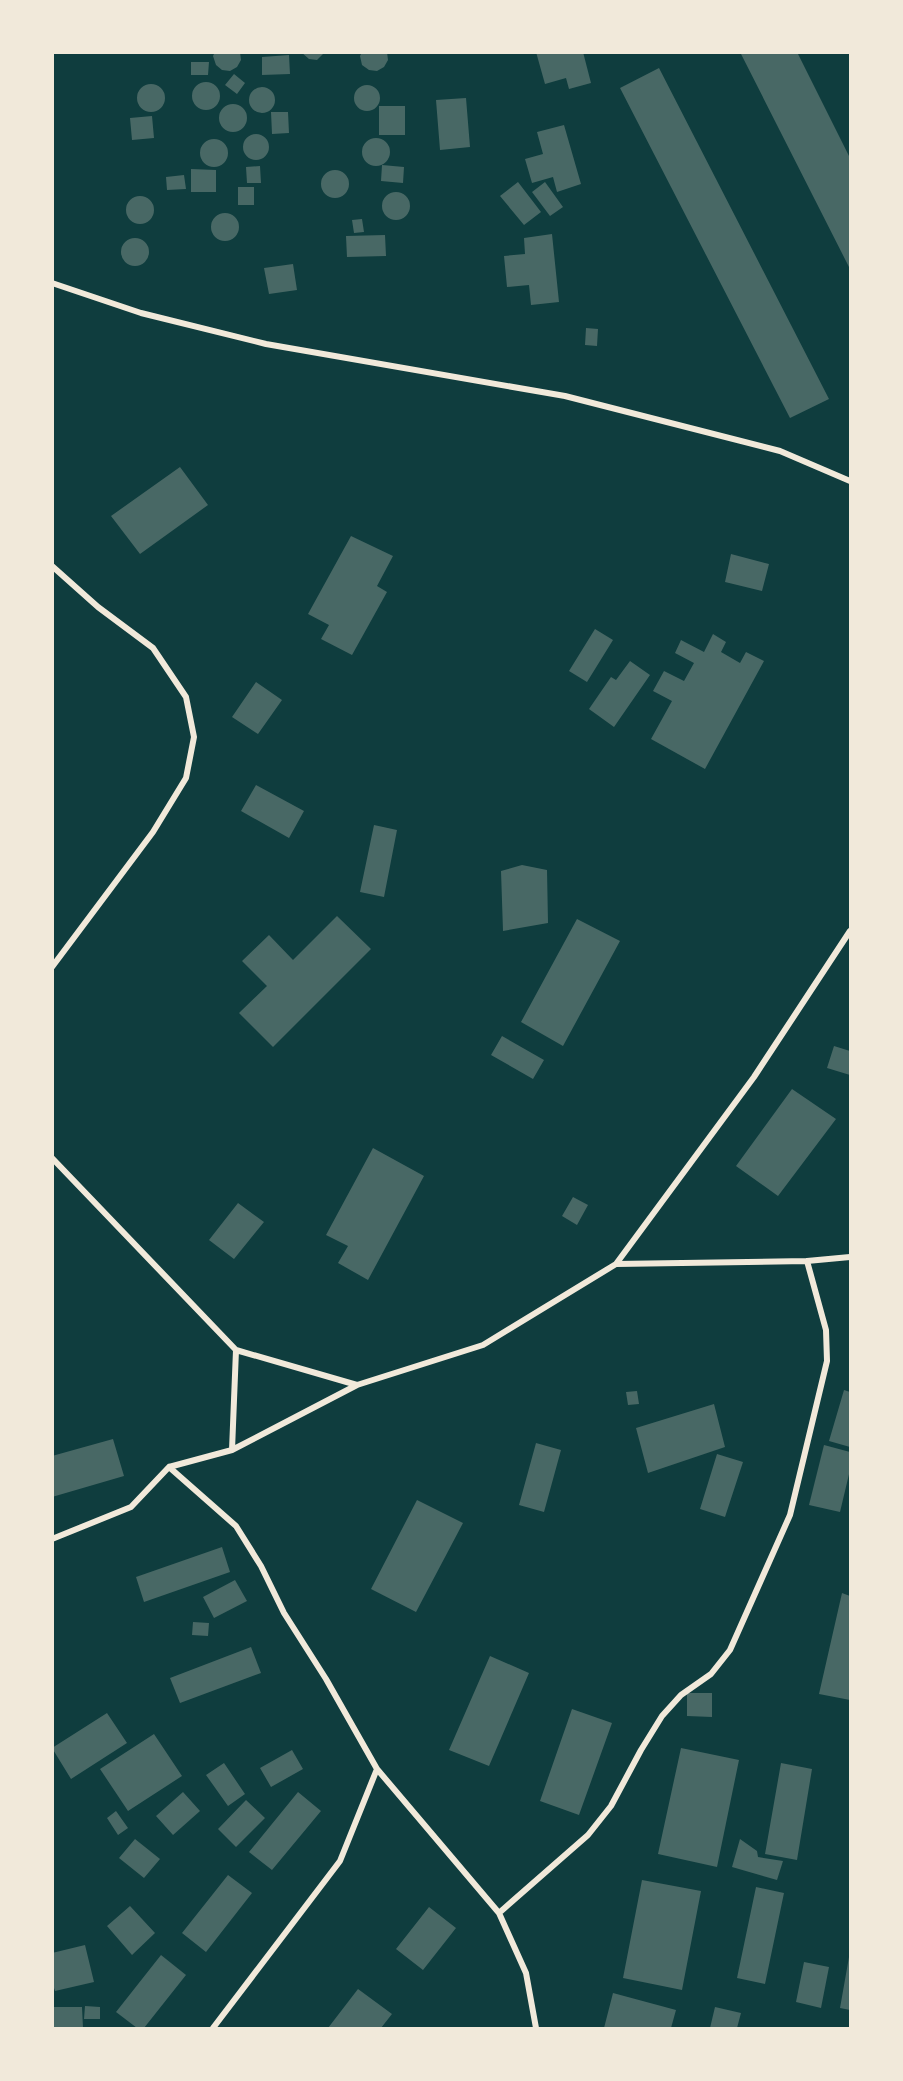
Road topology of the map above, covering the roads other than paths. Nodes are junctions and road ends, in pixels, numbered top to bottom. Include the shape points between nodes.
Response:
1 (52, 283) edge
2 (850, 481) edge
3 (52, 566) edge
4 (850, 931) edge
5 (52, 967) edge
6 (52, 1158) edge
7 (850, 1257) edge
8 (807, 1262) junction
9 (616, 1264) junction
10 (236, 1350) junction
11 (357, 1385) junction
12 (232, 1450) junction
13 (169, 1467) junction
14 (52, 1539) edge
15 (377, 1769) junction
16 (499, 1913) junction
17 (213, 2028) edge
18 (536, 2028) edge

1 - 2 street via 141,313 266,344 565,396 780,451
3 - 5 street via 153,648 186,697 194,737 186,778 153,832
4 - 9 street via 754,1077
6 - 10 street
7 - 8 street
8 - 9 street
8 - 16 street via 826,1330 827,1361 790,1515 730,1650 711,1674 681,1695 662,1716 611,1806 588,1835
9 - 11 street via 483,1345
10 - 11 street
10 - 12 street
11 - 12 street
12 - 13 street
13 - 14 street via 131,1507
13 - 15 street via 236,1526
15 - 16 street
15 - 17 street via 340,1861
16 - 18 street via 526,1973

